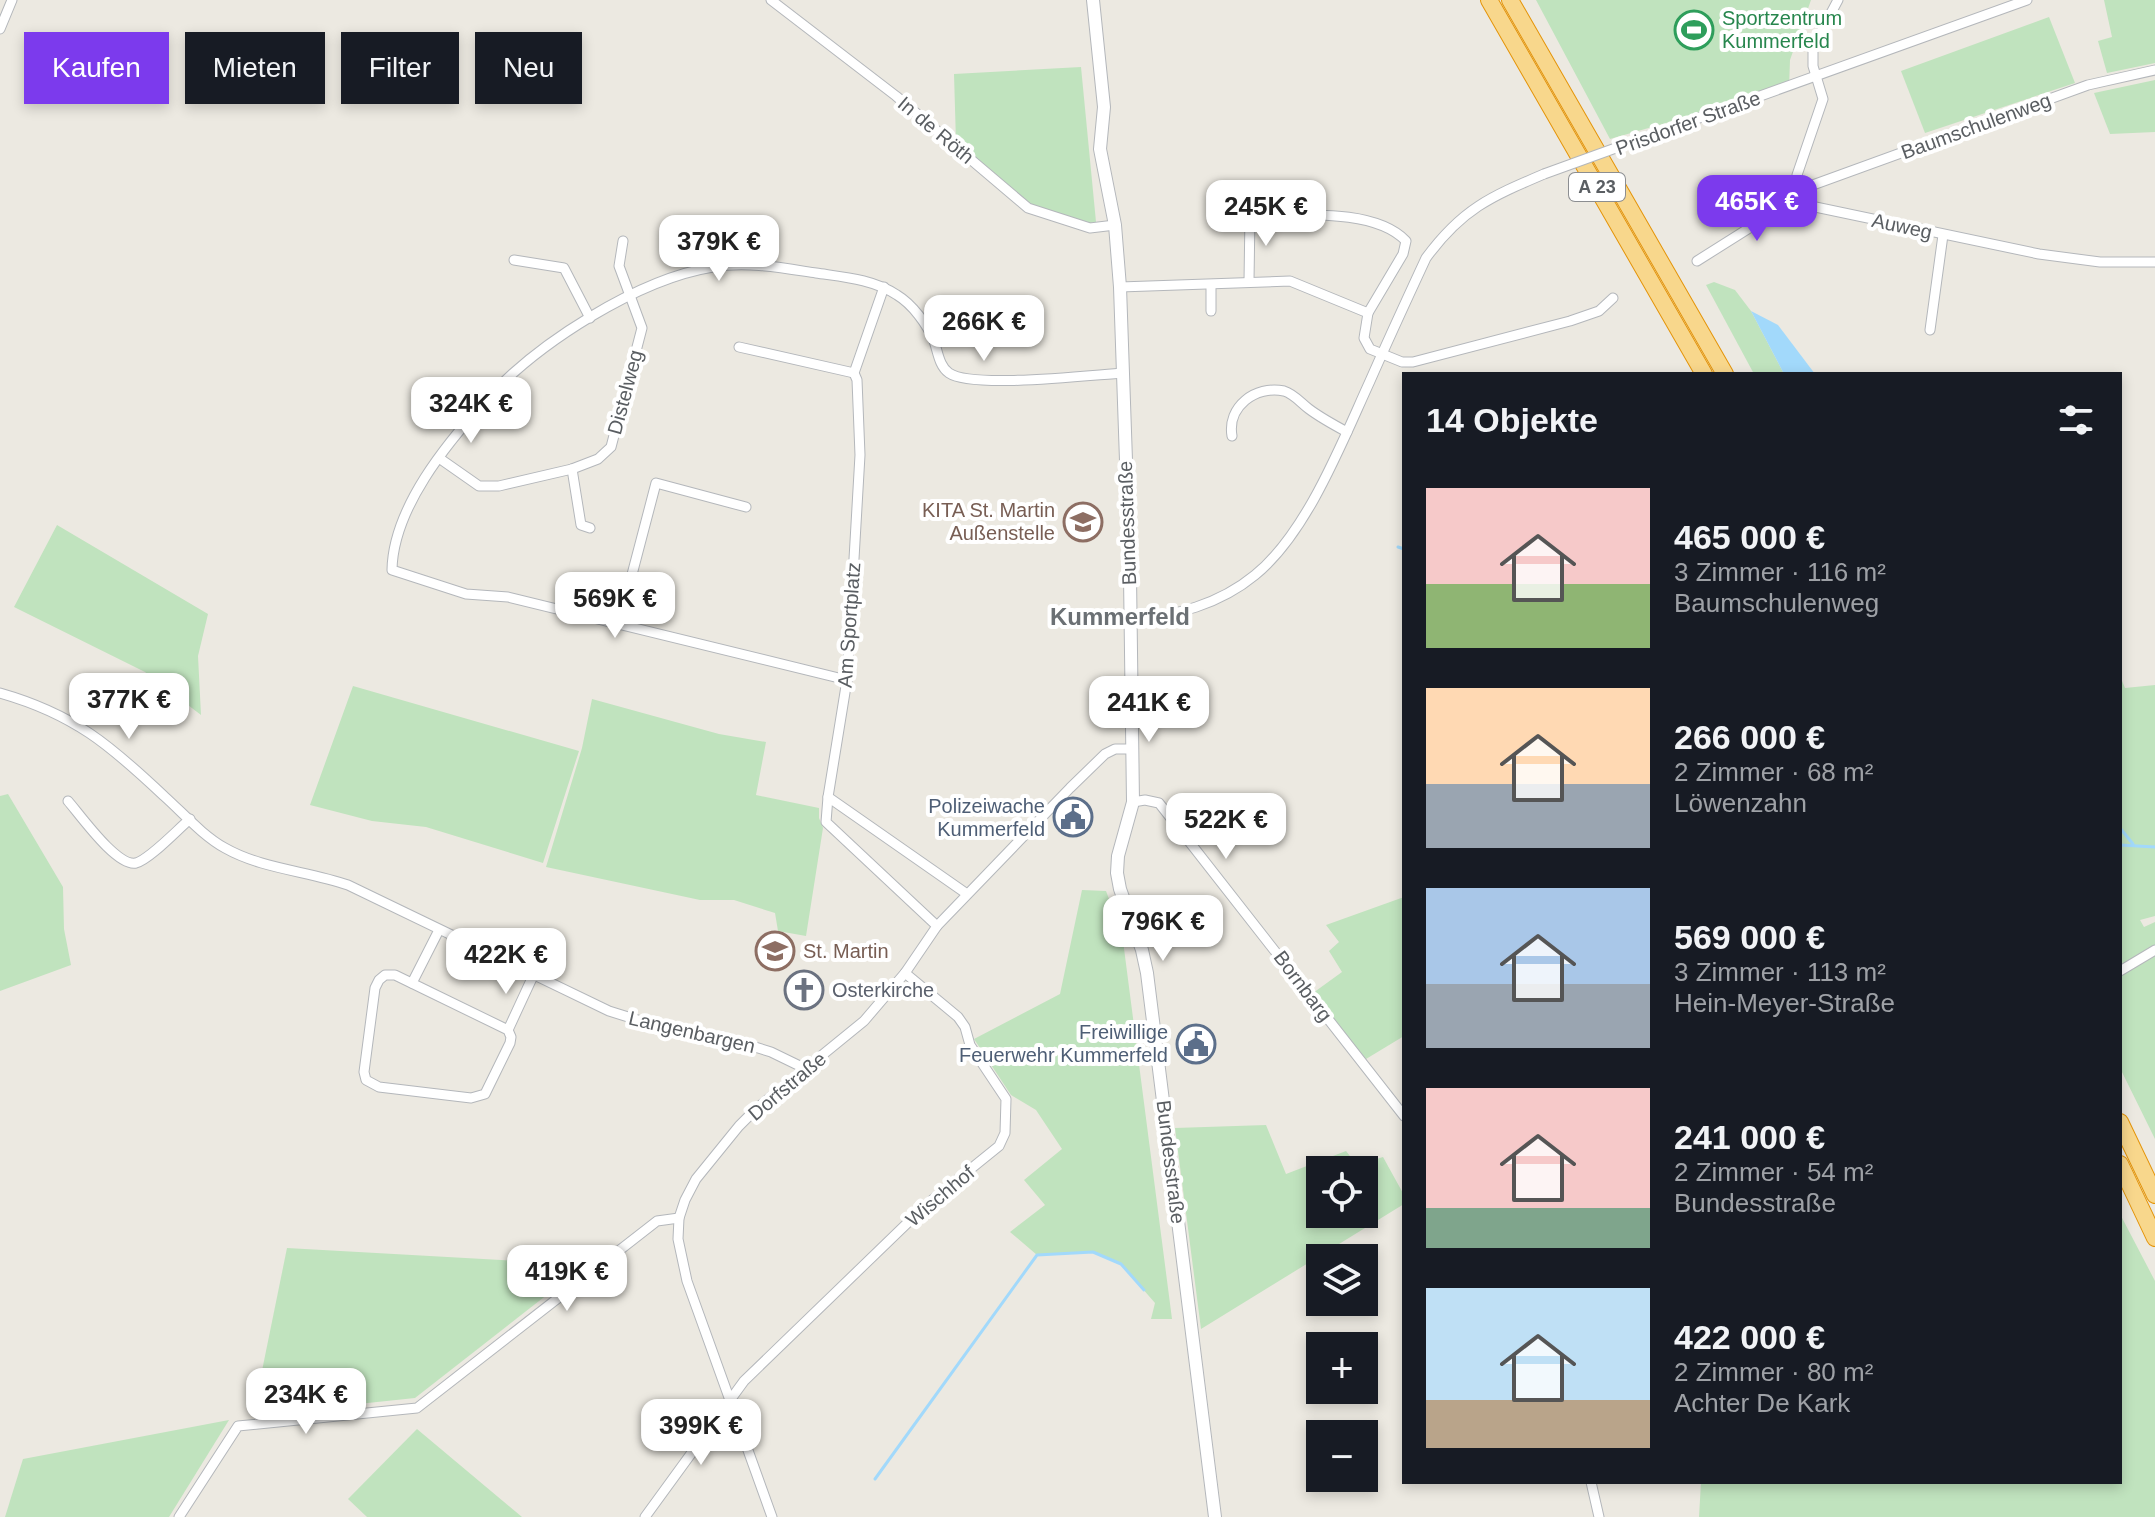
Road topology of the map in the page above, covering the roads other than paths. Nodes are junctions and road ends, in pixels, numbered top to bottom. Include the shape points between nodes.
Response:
1 (12, 0) edge
2 (771, 0) edge
3 (1093, 0) edge
4 (1489, 0) edge
5 (1510, 0) edge
6 (1838, 0) edge
7 (2027, 0) edge
8 (0, 29) edge
9 (2155, 70) edge
10 (1817, 77) junction
11 (1799, 193) junction
12 (1115, 225) junction
13 (1943, 235) junction
14 (623, 241) dead end
15 (514, 260) dead end
16 (1697, 261) dead end
17 (2155, 262) edge
18 (1249, 281) junction
19 (1211, 286) junction
20 (884, 287) junction
21 (1120, 287) junction
22 (630, 295) junction
23 (1613, 298) dead end
24 (1211, 311) dead end
25 (1368, 313) junction
26 (590, 318) junction
27 (1930, 330) dead end
28 (739, 347) dead end
29 (1381, 355) junction
30 (1703, 372) edge
31 (1724, 372) edge
32 (854, 373) junction
33 (1123, 373) junction
34 (1347, 432) junction
35 (1232, 436) dead end
36 (439, 458) junction
37 (572, 469) junction
38 (746, 507) dead end
39 (581, 525) dead end
40 (1130, 619) junction
41 (619, 624) junction
42 (847, 680) junction
43 (0, 693) edge
44 (1131, 749) junction
45 (828, 797) junction
46 (68, 801) dead end
47 (1133, 802) junction
48 (190, 819) junction
49 (967, 894) junction
50 (937, 926) junction
51 (439, 930) junction
52 (2155, 950) edge
53 (2122, 970) edge
54 (905, 973) junction
55 (533, 976) junction
56 (412, 983) junction
57 (508, 1030) junction
58 (806, 1069) junction
59 (1402, 1113) edge
60 (2122, 1126) edge
61 (2122, 1168) edge
62 (2155, 1195) edge
63 (679, 1218) junction
64 (2155, 1238) edge
65 (730, 1398) junction
66 (1591, 1484) edge
67 (179, 1517) edge
68 (645, 1517) edge
69 (772, 1517) edge
70 (1215, 1517) edge
71 (1599, 1517) edge

1 - 8 street
2 - 12 street, In de Röth via 896,96 1028,208 1090,228
3 - 12 street, Bundesstraße via 1104,107 1100,149
4 - 30 highway, A 23
5 - 31 highway, A 23
6 - 10 street via 1813,47
7 - 10 street, Prisdorfer Straße
9 - 11 street, Baumschulenweg via 2088,85
10 - 11 street via 1823,99 1797,175
10 - 29 street, Prisdorfer Straße, bridge via 1493,195 1465,214 1426,258
11 - 13 street, Auweg via 1806,205
11 - 16 street, Baumschulenweg
12 - 21 street, Bundesstraße
13 - 17 street, Auweg via 2100,262
13 - 27 street, Auweg
14 - 22 street, Distelweg via 619,266
15 - 26 street via 564,268
18 - 19 street
18 - 25 street via 1290,281
18 - 25 street via 1250,215 1361,218 1396,231 1406,241
19 - 21 street
19 - 24 street
20 - 22 street via 767,266 716,266 676,275
20 - 32 street, Am Sportplatz
20 - 33 street via 916,312 949,373 1006,380
21 - 33 street, Bundesstraße
22 - 26 street
22 - 37 street, Distelweg via 642,328 611,447 598,459
23 - 29 street via 1599,311 1570,321 1413,362
25 - 29 street via 1364,338
26 - 36 street via 501,384
28 - 32 street
29 - 34 street, Prisdorfer Straße
32 - 42 street, Am Sportplatz via 860,455
33 - 40 street, Bundesstraße
34 - 35 street via 1293,395 1273,391 1241,403 1230,422
34 - 40 street, Prisdorfer Straße via 1299,525 1254,576 1206,605
36 - 37 street, Distelweg via 479,486
36 - 41 street via 416,494 393,548 392,570 466,594 508,597
37 - 39 street
38 - 41 street via 656,483
40 - 44 street, Bundesstraße
41 - 42 street
42 - 45 street, Am Sportplatz
43 - 48 street, Langenbargen via 76,722
44 - 47 street, Bundesstraße
44 - 49 street, Dorfstraße via 1105,754
45 - 49 street
45 - 50 street via 826,822
46 - 48 street via 127,863 139,862
47 - 59 street, Bornbarg via 1159,803
47 - 70 street, Bundesstraße via 1117,873 1147,973
48 - 51 street, Langenbargen via 224,848 279,869 348,885
49 - 50 street, Dorfstraße
50 - 54 street, Dorfstraße
51 - 55 street, Langenbargen
51 - 56 street
52 - 53 street
54 - 58 street, Dorfstraße via 864,1021
54 - 65 street, Wischhof via 965,1027 970,1045 1006,1099 1005,1133 999,1146 926,1205
55 - 57 street
55 - 58 street, Langenbargen via 638,1022 742,1043
56 - 57 street
56 - 57 street via 385,975 375,988 364,1072 371,1084 480,1097 490,1088 510,1043
58 - 63 street, Dorfstraße via 739,1126 696,1179
60 - 62 highway
61 - 64 highway
63 - 65 street, Dorfstraße via 687,1281
63 - 67 street via 657,1221 417,1408 238,1426
65 - 68 street, Wischhof
65 - 69 street, Dorfstraße
66 - 71 street

